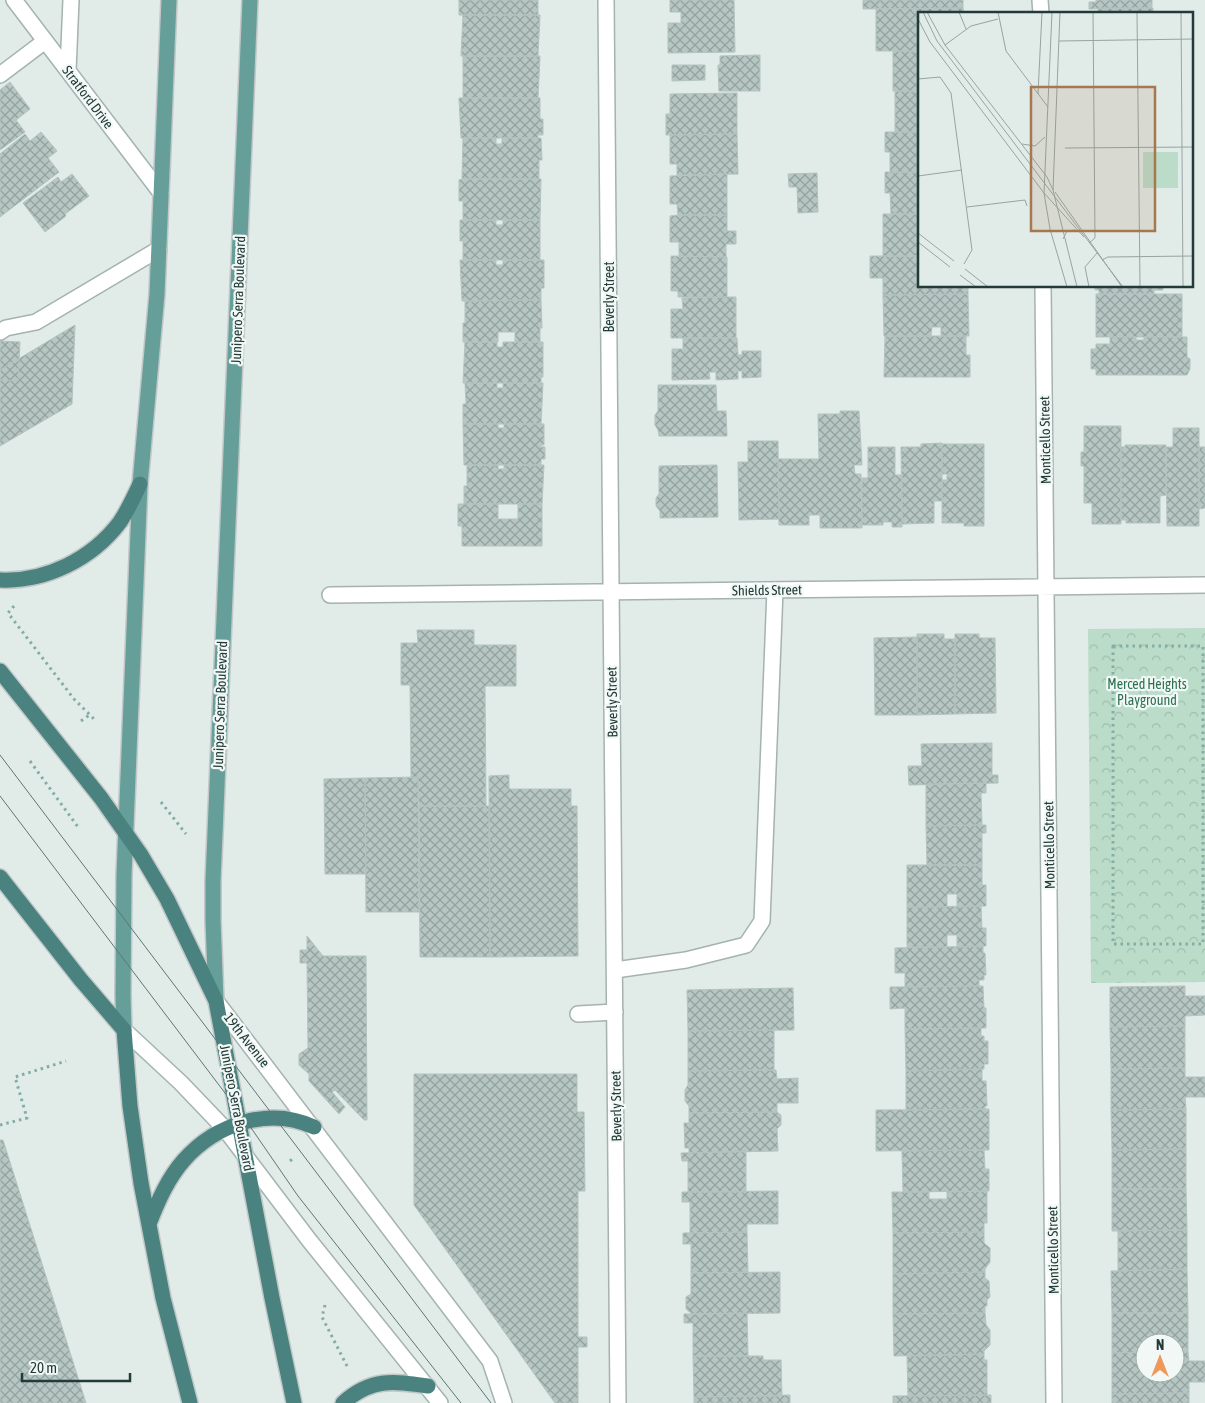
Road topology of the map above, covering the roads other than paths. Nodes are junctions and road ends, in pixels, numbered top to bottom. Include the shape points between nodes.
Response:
1 (14, 0) edge
2 (71, 0) edge
3 (169, 0) edge
4 (250, 0) edge
5 (606, 0) edge
6 (45, 41) junction
7 (68, 71) junction
8 (0, 75) edge
9 (161, 193) junction
10 (159, 249) junction
11 (1043, 288) edge
12 (0, 332) edge
13 (140, 484) junction
14 (0, 580) edge
15 (1205, 585) edge
16 (1046, 587) junction
17 (775, 590) junction
18 (611, 592) junction
19 (330, 595) dead end
20 (0, 671) edge
21 (126, 833) junction
22 (0, 877) edge
23 (615, 970) junction
24 (216, 1001) junction
25 (615, 1012) junction
26 (578, 1014) dead end
27 (124, 1030) junction
28 (240, 1124) junction
29 (314, 1127) junction
30 (225, 1129) junction
31 (246, 1157) junction
32 (148, 1224) junction
33 (428, 1386) junction
34 (190, 1403) edge
35 (294, 1403) edge
36 (343, 1403) edge
37 (440, 1403) edge
38 (504, 1403) edge
39 (618, 1403) edge
40 (1054, 1403) edge

1 - 6 street, Stratford Drive
2 - 7 street
3 - 9 main road
4 - 24 main road, Junipero Serra Boulevard via 213,881
5 - 18 street, Beverly Street
6 - 7 street, Stratford Drive
6 - 8 street
7 - 9 street, Stratford Drive
9 - 10 main road
10 - 12 street via 36,322
10 - 13 main road
11 - 16 street, Monticello Street
13 - 14 highway via 119,522 105,538 73,563 43,576
13 - 21 main road
15 - 16 street, Shields Street
16 - 17 street, Shields Street
16 - 40 street, Monticello Street
17 - 18 street, Shields Street
17 - 23 street via 762,921 746,945 686,960
18 - 19 street, Shields Street
18 - 23 street, Beverly Street
20 - 21 highway, 19th Avenue
21 - 24 highway, 19th Avenue via 167,899
21 - 27 main road
22 - 27 highway
23 - 25 street, Beverly Street
24 - 28 highway, Junipero Serra Boulevard
24 - 29 street, 19th Avenue
25 - 26 street
25 - 39 street, Beverly Street
27 - 30 street via 181,1082
27 - 32 highway via 130,1106
28 - 29 highway via 288,1118
28 - 30 highway
28 - 31 highway, Junipero Serra Boulevard
29 - 38 street, 19th Avenue via 490,1362
30 - 31 street
30 - 32 highway via 184,1160 164,1190
31 - 33 street
31 - 35 highway, Junipero Serra Boulevard
32 - 34 highway
33 - 36 highway via 382,1382 360,1390
33 - 37 street

